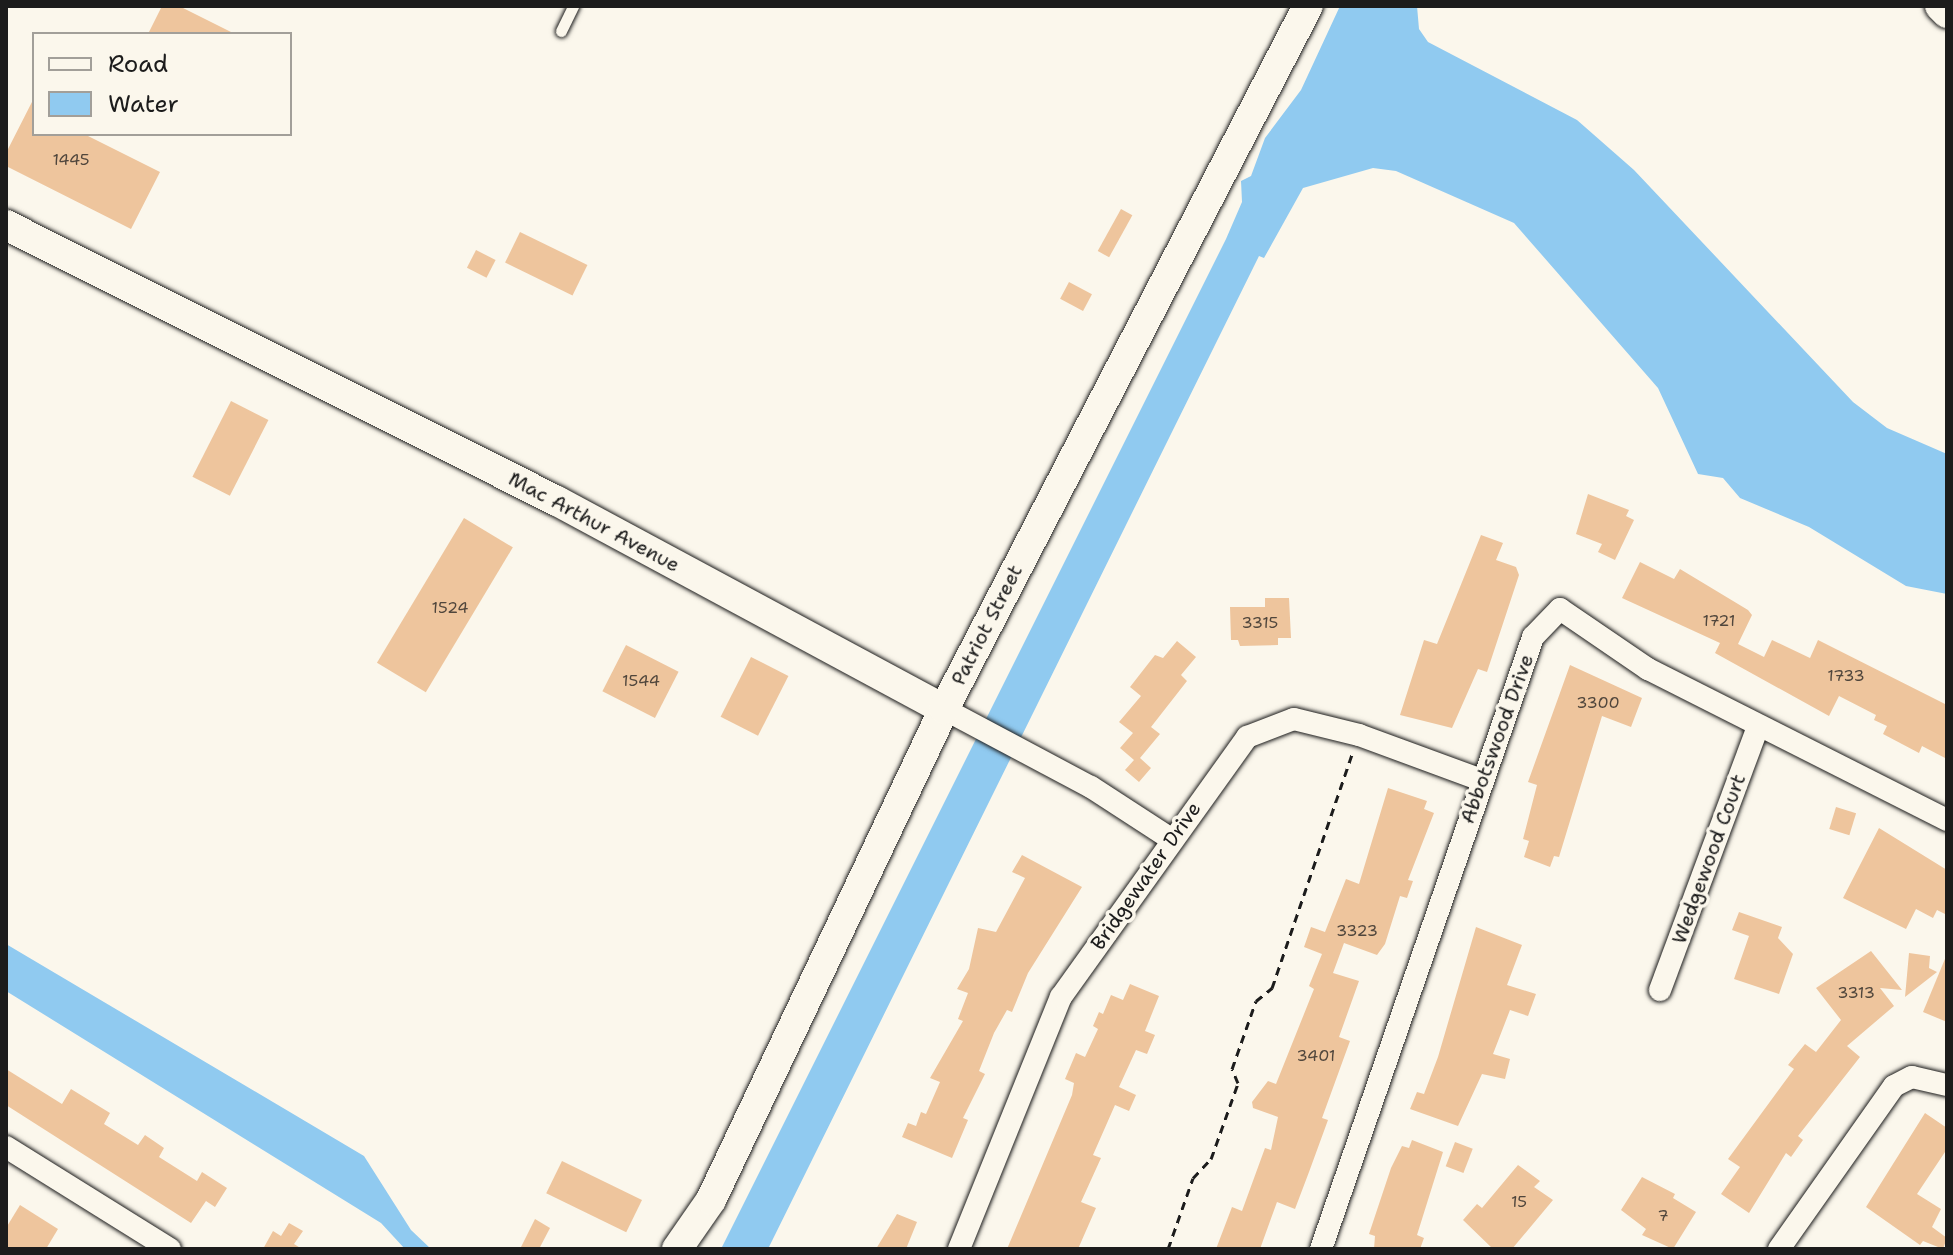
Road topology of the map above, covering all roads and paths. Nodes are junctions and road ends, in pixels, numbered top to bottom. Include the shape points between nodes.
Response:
1 (573, 6) edge
2 (1308, 6) edge
3 (1940, 6) edge
4 (1947, 13) edge
5 (561, 31) dead end
6 (6, 225) edge
7 (944, 709) junction
8 (1758, 727) junction
9 (1359, 735) junction
10 (1481, 780) junction
11 (1947, 820) edge
12 (1171, 839) junction
13 (1660, 990) dead end
14 (1947, 1085) edge
15 (6, 1147) edge
16 (170, 1249) edge
17 (677, 1249) edge
18 (959, 1249) edge
19 (1168, 1249) edge
20 (1321, 1249) edge
21 (1779, 1249) edge

1 - 5 lane
2 - 7 main road, Patriot Street
3 - 4 main road
6 - 7 main road, Mac Arthur Avenue via 557,501
7 - 12 street, Mac Arthur Avenue
7 - 17 main road, Patriot Street via 711,1200
8 - 10 street, Abbotswood Drive via 1648,669 1560,609 1533,637
8 - 11 street, Abbotswood Drive
8 - 13 street, Wedgewood Court
9 - 10 street, Bridgewater Drive
9 - 12 street, Bridgewater Drive via 1294,719 1247,737
9 - 19 path via 1272,988 1256,1001 1232,1069 1238,1083 1211,1159 1193,1178
10 - 20 street, Abbotswood Drive
12 - 18 street, Bridgewater Drive via 1061,997
14 - 21 street via 1912,1077 1894,1086
15 - 16 street

